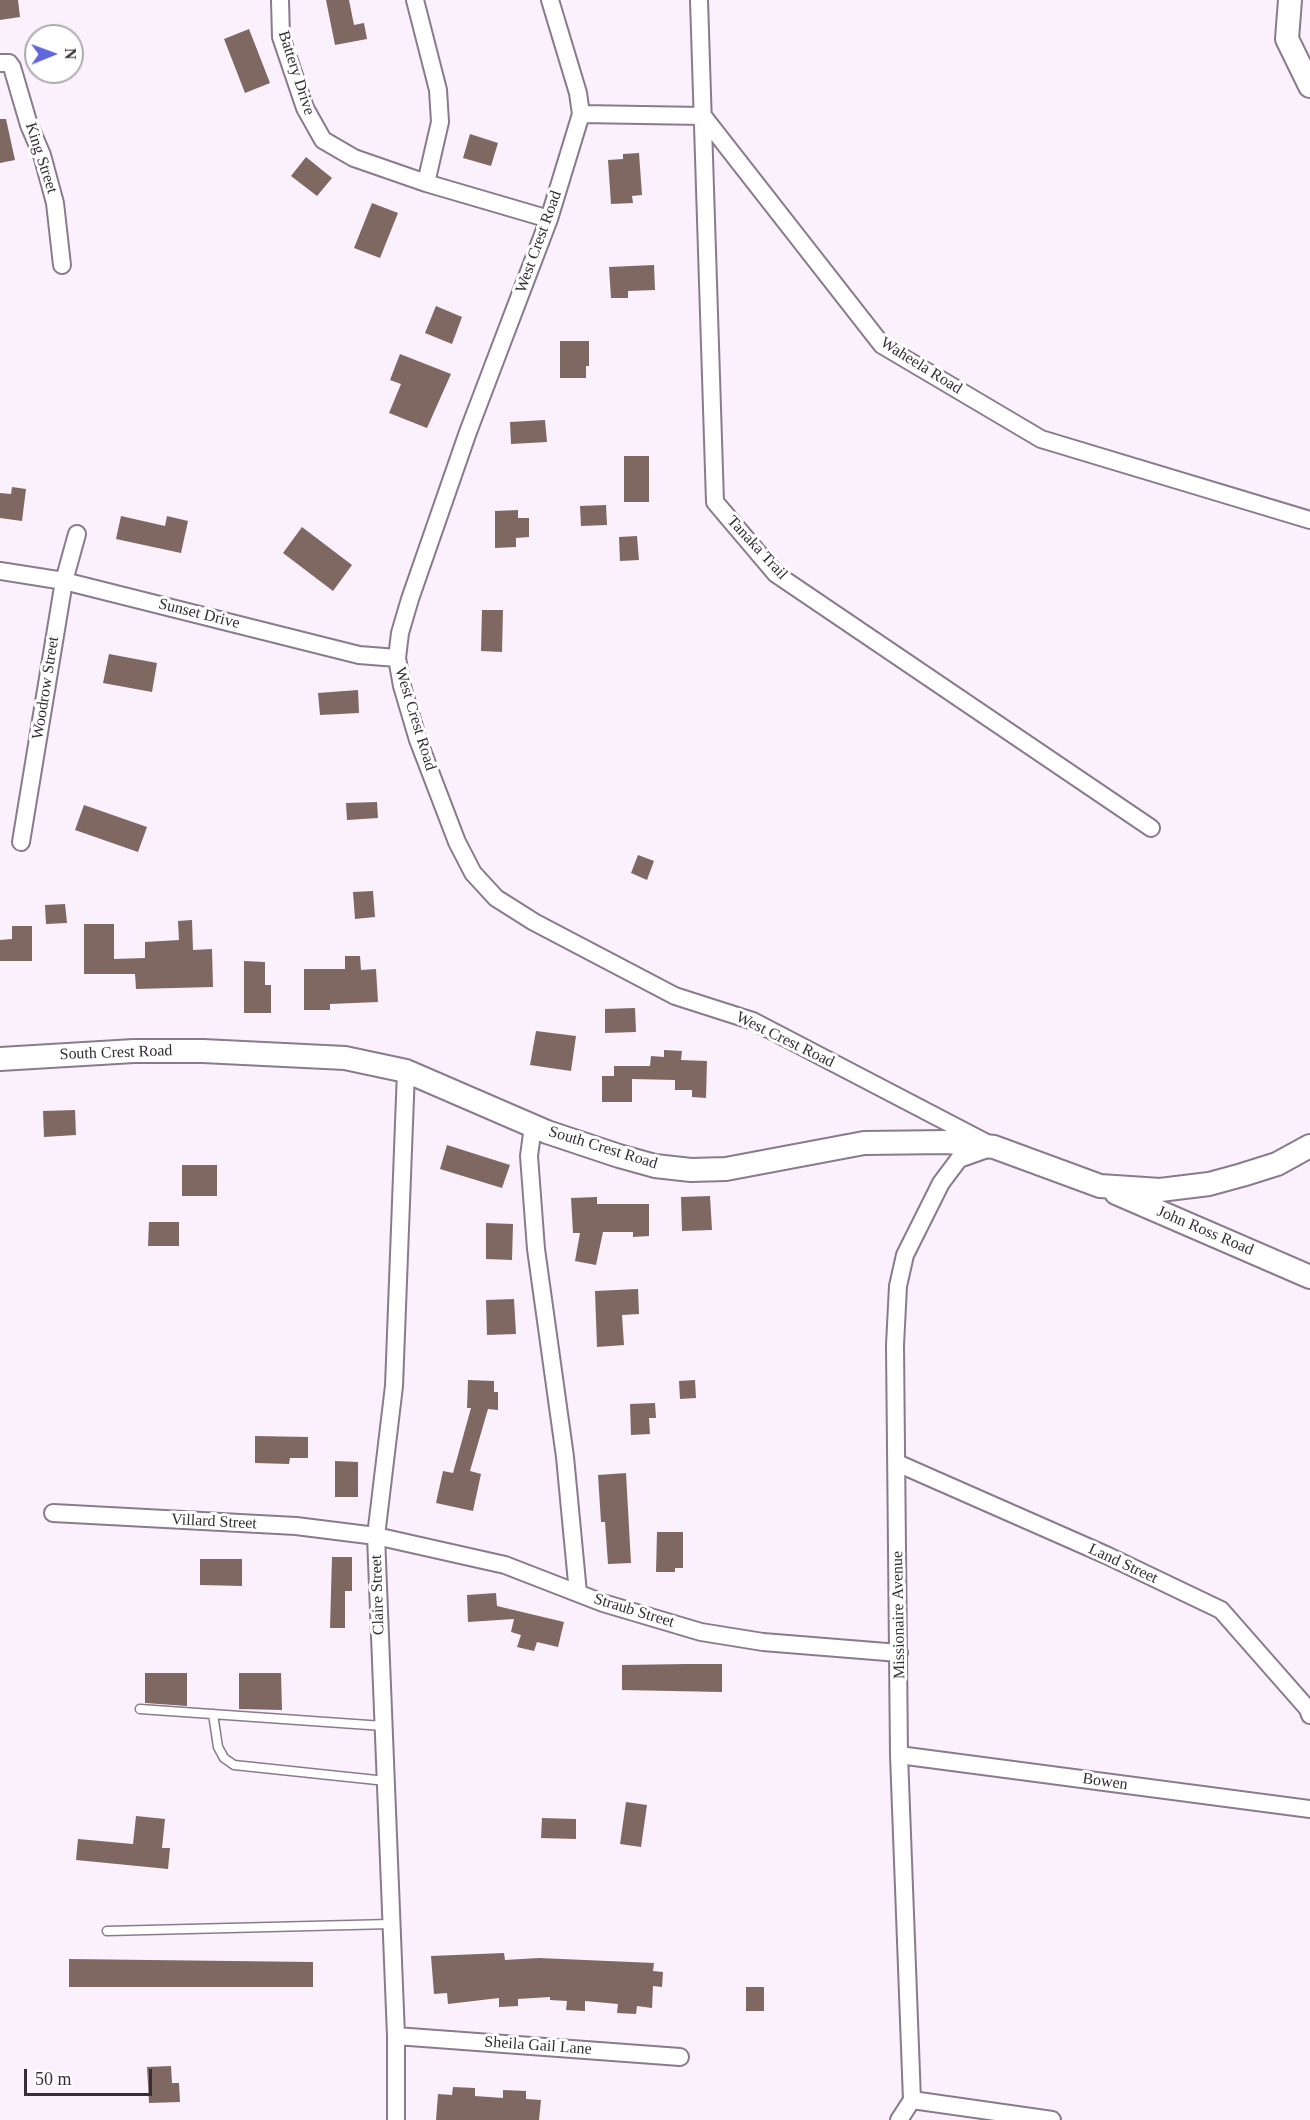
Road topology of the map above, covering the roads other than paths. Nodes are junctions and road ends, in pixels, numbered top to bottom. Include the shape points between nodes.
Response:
1 (280, 0) edge
2 (414, 0) edge
3 (550, 0) edge
4 (699, 0) edge
5 (1290, 0) edge
6 (0, 63) edge
7 (1310, 86) edge
8 (581, 114) junction
9 (703, 116) junction
10 (426, 183) junction
11 (549, 219) junction
12 (63, 265) dead end
13 (1310, 520) edge
14 (76, 534) dead end
15 (0, 571) edge
16 (64, 581) junction
17 (397, 658) junction
18 (1151, 828) dead end
19 (21, 842) dead end
20 (0, 1059) edge
21 (406, 1071) junction
22 (533, 1126) junction
23 (1310, 1146) edge
24 (994, 1147) junction
25 (1100, 1186) junction
26 (1310, 1277) edge
27 (897, 1463) junction
28 (53, 1513) dead end
29 (376, 1536) junction
30 (578, 1593) junction
31 (899, 1653) junction
32 (140, 1709) dead end
33 (213, 1714) junction
34 (1310, 1715) edge
35 (383, 1726) junction
36 (899, 1755) junction
37 (386, 1780) junction
38 (1310, 1809) edge
39 (391, 1924) junction
40 (107, 1931) dead end
41 (396, 2036) junction
42 (680, 2057) dead end
43 (912, 2100) junction
44 (396, 2120) edge
45 (899, 2120) edge
46 (1052, 2120) edge

1 - 10 street, Battery Drive via 281,37 305,108 323,140 354,158
2 - 10 street via 438,90 440,122
3 - 8 street, West Crest Road
4 - 9 street, Tanaka Trail
5 - 7 street via 1287,39
6 - 12 street, King Street via 12,67 42,155 55,204
8 - 9 street
8 - 11 street, West Crest Road
9 - 13 street, Waheela Road via 882,345 1041,439
9 - 18 street, Tanaka Trail via 715,501 776,574
10 - 11 street, Battery Drive
11 - 17 street, West Crest Road via 410,599
14 - 16 street, Woodrow Street
15 - 16 street, Sunset Drive
16 - 17 street, Sunset Drive via 324,647
16 - 19 street, Woodrow Street
17 - 24 street, West Crest Road via 418,740 457,842 473,873 496,898 675,996 753,1021
20 - 21 street, South Crest Road via 203,1051 345,1058
21 - 22 street, South Crest Road
21 - 29 street, Claire Street via 394,1386
22 - 24 street, South Crest Road via 619,1156 691,1170 726,1169 864,1143 948,1142
22 - 30 street via 529,1156 536,1239 565,1457
23 - 25 street, South Crest Road via 1277,1164 1209,1184 1160,1190
24 - 25 street, South Crest Road
24 - 27 street, Missionaire Avenue via 959,1159 941,1183 905,1255 898,1286 895,1345
25 - 26 street, John Ross Road
27 - 31 street, Missionaire Avenue
27 - 34 street, Land Street via 1221,1610
28 - 29 street, Villard Street via 296,1526
29 - 30 street, Straub Street via 505,1564
29 - 35 street, Claire Street
30 - 31 street, Straub Street via 701,1632 763,1642
31 - 36 street, Missionaire Avenue
32 - 33 lane
33 - 35 lane
33 - 37 lane via 218,1746 224,1758 234,1765
35 - 37 street, Claire Street
36 - 38 street, Bowen
36 - 43 street, Missionaire Avenue
37 - 39 street, Claire Street
39 - 40 lane
39 - 41 street, Claire Street
41 - 42 street, Sheila Gail Lane
41 - 44 street, Claire Street
43 - 45 street
43 - 46 street

